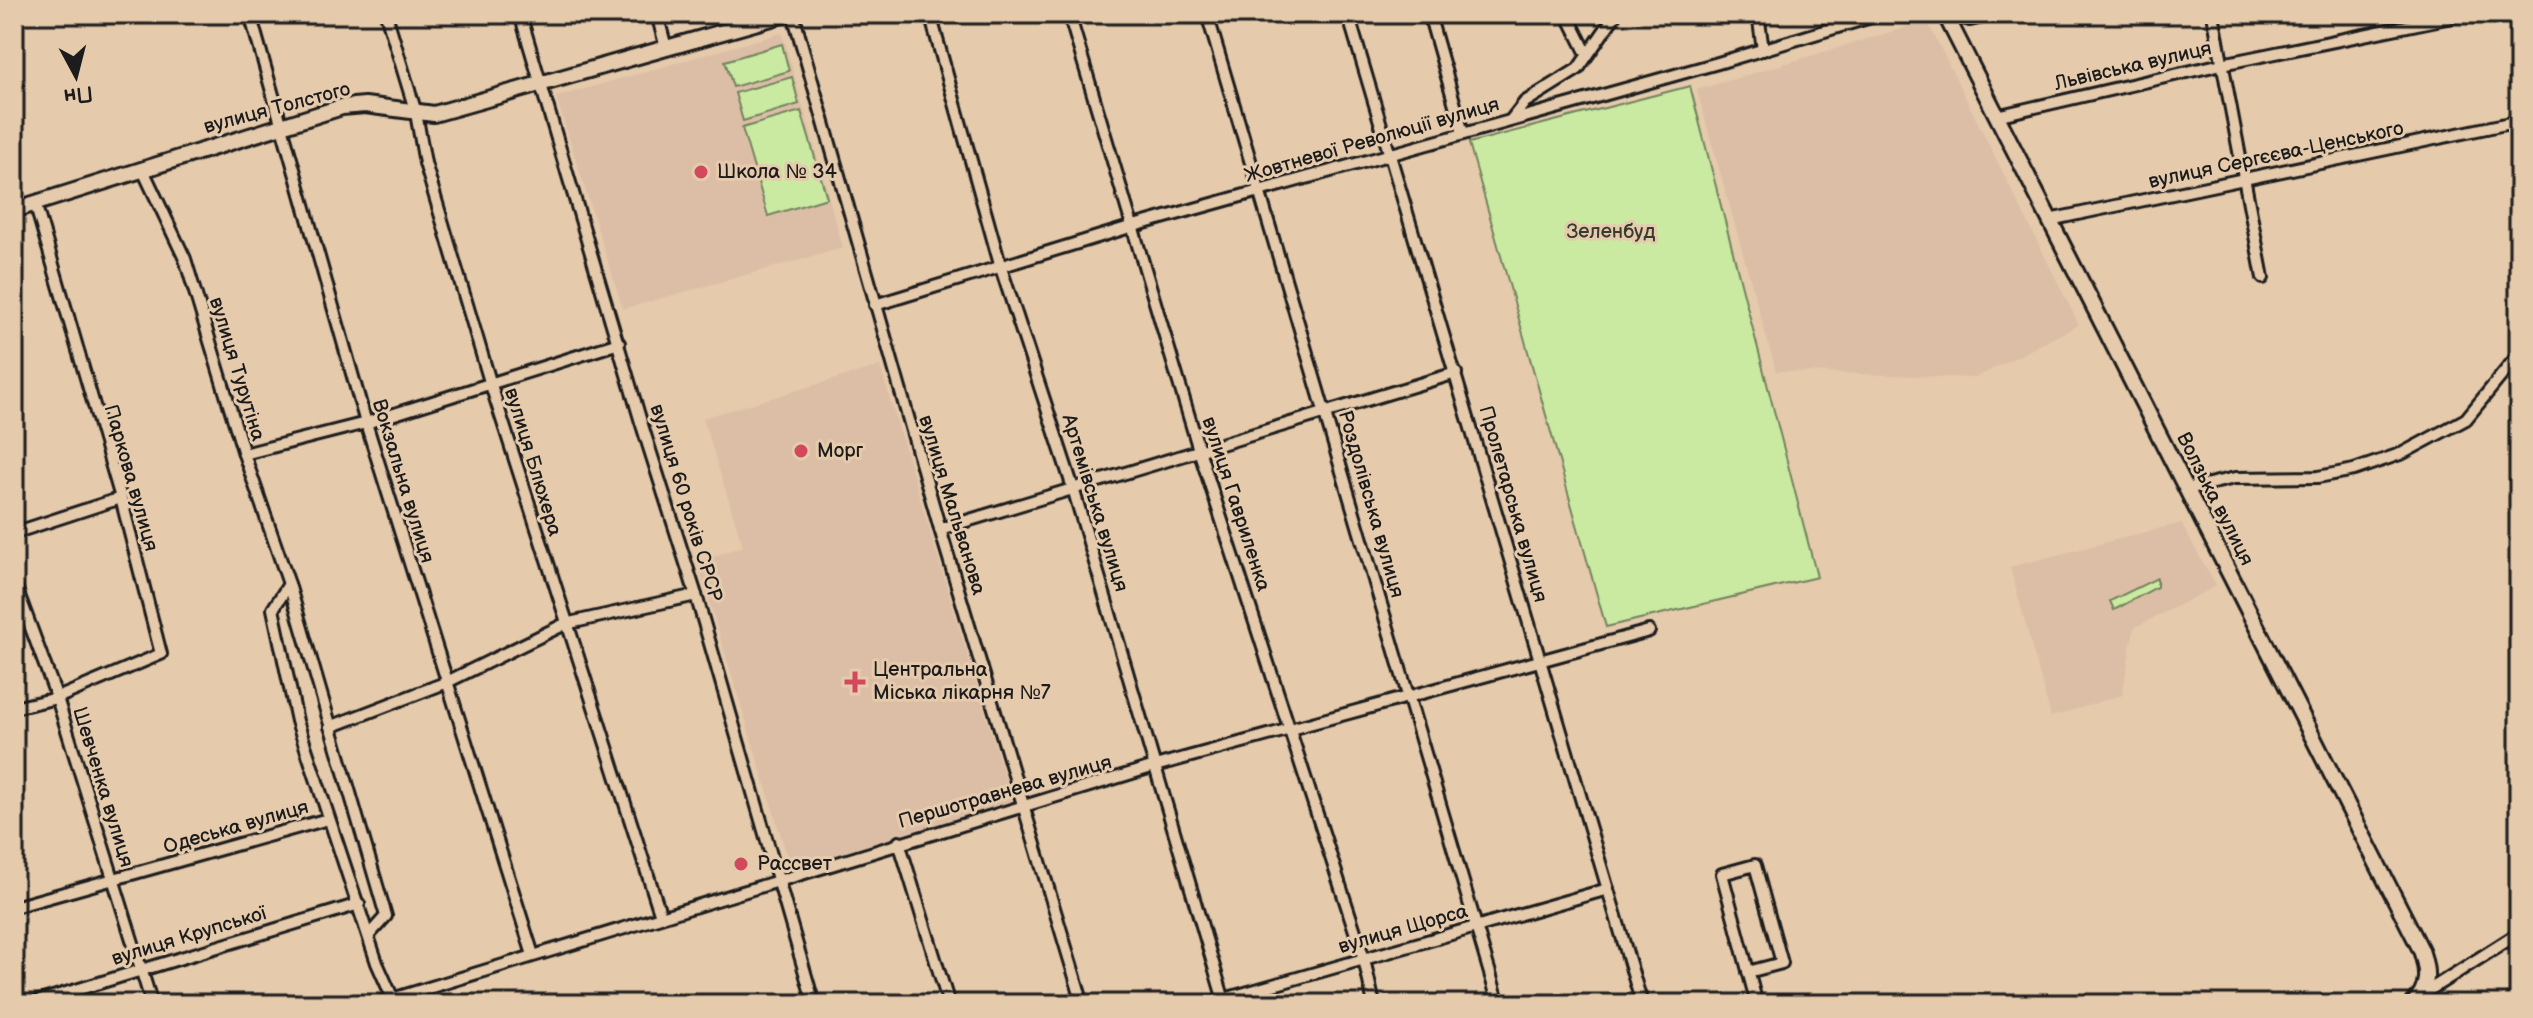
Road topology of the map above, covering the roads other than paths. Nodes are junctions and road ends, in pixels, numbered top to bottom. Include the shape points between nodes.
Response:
1 (250, 14) edge
2 (386, 14) edge
3 (520, 14) edge
4 (657, 14) edge
5 (786, 14) edge
6 (793, 14) edge
7 (930, 14) edge
8 (1069, 14) edge
9 (1207, 14) edge
10 (1348, 14) edge
11 (1429, 14) edge
12 (1567, 14) edge
13 (1616, 14) edge
14 (1758, 14) edge
15 (1881, 14) edge
16 (1945, 14) edge
17 (1951, 14) edge
18 (1997, 14) edge
19 (2213, 14) edge
20 (2466, 14) edge
21 (666, 48) junction
22 (1763, 50) junction
23 (1587, 54) junction
24 (2222, 64) junction
25 (543, 82) junction
26 (416, 113) junction
27 (1996, 116) junction
28 (1511, 120) junction
29 (2510, 123) dead end
30 (283, 124) junction
31 (1463, 133) junction
32 (1391, 153) junction
33 (142, 168) junction
34 (2246, 180) junction
35 (1261, 189) junction
36 (35, 203) junction
37 (14, 210) edge
38 (2049, 220) junction
39 (1130, 227) junction
40 (1001, 268) junction
41 (2263, 278) dead end
42 (875, 305) junction
43 (619, 343) junction
44 (2519, 354) edge
45 (1456, 373) junction
46 (491, 385) junction
47 (1326, 412) junction
48 (366, 423) junction
49 (1199, 450) junction
50 (244, 454) junction
51 (1073, 488) junction
52 (2187, 489) junction
53 (121, 498) junction
54 (940, 529) junction
55 (14, 533) edge
56 (14, 582) edge
57 (289, 584) junction
58 (696, 595) junction
59 (565, 624) junction
60 (1649, 631) dead end
61 (1540, 660) junction
62 (445, 683) junction
63 (1409, 696) junction
64 (57, 698) junction
65 (14, 708) edge
66 (330, 727) junction
67 (1290, 729) junction
68 (1155, 766) junction
69 (1023, 808) junction
70 (328, 819) junction
71 (899, 842) junction
72 (778, 879) junction
73 (112, 880) junction
74 (1608, 889) junction
75 (358, 904) junction
76 (14, 907) edge
77 (661, 916) junction
78 (1476, 927) junction
79 (2519, 933) edge
80 (369, 935) junction
81 (533, 955) junction
82 (1364, 959) junction
83 (140, 968) junction
84 (1748, 972) junction
85 (393, 999) junction
86 (2418, 999) edge
87 (1224, 1002) edge
88 (30, 1004) edge
89 (152, 1004) edge
90 (376, 1004) edge
91 (814, 1004) edge
92 (949, 1004) edge
93 (1083, 1004) edge
94 (1207, 1004) edge
95 (1374, 1004) edge
96 (1499, 1004) edge
97 (1642, 1004) edge
98 (1757, 1004) edge

1 - 30 street, Вокзальна вулиця
2 - 26 street, вулиця Блюхера
3 - 25 street, вулиця 60 років СРСР
4 - 21 street
5 - 21 street, вулиця Толстого
6 - 42 street, вулиця Мальванова
7 - 40 street, Артемівська вулиця
8 - 39 street, вулиця Гавриленка
9 - 35 street, Роздолівська вулиця
10 - 32 street, Пролетарська вулиця
11 - 31 street
12 - 23 street
13 - 23 street
14 - 22 street
15 - 22 street, Жовтневої Революції вулиця
16 - 27 street, Волзька вулиця
17 - 18 street via 1970,20
19 - 24 street
20 - 24 street, Львівська вулиця
21 - 25 street, вулиця Толстого
22 - 28 street, Жовтневої Революції вулиця
23 - 28 street via 1578,69 1525,102
24 - 27 street, Львівська вулиця
24 - 34 street
25 - 26 street, вулиця Толстого via 434,114
25 - 43 street, вулиця 60 років СРСР
26 - 30 street, вулиця Толстого via 365,105
26 - 46 street, вулиця Блюхера via 425,163
27 - 38 street, Волзька вулиця
28 - 31 street, Жовтневої Революції вулиця
29 - 34 street, вулиця Сергєєва-Ценського
30 - 33 street, вулиця Толстого
30 - 48 street, Вокзальна вулиця
31 - 32 street, Жовтневої Революції вулиця
32 - 35 street, Жовтневої Революції вулиця
32 - 45 street, Пролетарська вулиця
33 - 36 street, вулиця Толстого
33 - 50 street, вулиця Турутіна via 185,259
34 - 38 street, вулиця Сергєєва-Ценського
34 - 41 street
35 - 39 street, Жовтневої Революції вулиця
35 - 47 street, Роздолівська вулиця
36 - 37 street, вулиця Толстого
36 - 53 street, Паркова вулиця
38 - 52 street, Волзька вулиця
39 - 40 street, Жовтневої Революції вулиця
39 - 49 street, вулиця Гавриленка
40 - 42 street, Жовтневої Революції вулиця
40 - 51 street, Артемівська вулиця
42 - 54 street, вулиця Мальванова
43 - 46 street
43 - 58 street, вулиця 60 років СРСР
44 - 52 street via 2466,419 2403,453 2318,477 2235,478
45 - 47 street
45 - 61 street, Пролетарська вулиця
46 - 48 street
46 - 59 street, вулиця Блюхера
47 - 49 street
47 - 63 street, Роздолівська вулиця
48 - 50 street
48 - 62 street, Вокзальна вулиця
49 - 51 street
49 - 67 street, вулиця Гавриленка
50 - 57 street, вулиця Турутіна
51 - 54 street
51 - 68 street, Артемівська вулиця
52 - 86 street, Волзька вулиця via 2421,950 2428,972
53 - 55 street
53 - 64 street, Паркова вулиця via 161,654
54 - 69 street, вулиця Мальванова
56 - 64 street, Шевченка вулиця
57 - 66 street, вулиця Турутіна
57 - 70 street via 273,609 297,721
58 - 59 street
58 - 72 street, вулиця 60 років СРСР
59 - 62 street
59 - 77 street, вулиця Блюхера
60 - 61 street, Першотравнева вулиця
61 - 63 street, Першотравнева вулиця
61 - 74 street, Пролетарська вулиця
62 - 66 street
62 - 81 street, Вокзальна вулиця
63 - 67 street, Першотравнева вулиця
63 - 78 street, Роздолівська вулиця
64 - 65 street
64 - 73 street, Шевченка вулиця
66 - 80 street, вулиця Турутіна via 386,916
67 - 68 street, Першотравнева вулиця
67 - 82 street, вулиця Гавриленка
68 - 69 street, Першотравнева вулиця
68 - 87 street, Артемівська вулиця
69 - 71 street, Першотравнева вулиця
69 - 93 street, вулиця Мальванова
70 - 73 street, Одеська вулиця
70 - 75 street
71 - 72 street, Першотравнева вулиця
71 - 92 street
72 - 77 street, Першотравнева вулиця
72 - 91 street, вулиця 60 років СРСР
73 - 76 street, Одеська вулиця
73 - 83 street, Шевченка вулиця
74 - 78 street, вулиця Щорса
74 - 97 street, Пролетарська вулиця
75 - 80 street
75 - 83 street, вулиця Крупської
77 - 81 street, Першотравнева вулиця
78 - 82 street, вулиця Щорса
78 - 96 street, Роздолівська вулиця
79 - 86 street
80 - 85 street
81 - 85 street, Першотравнева вулиця
82 - 87 street, вулиця Щорса
82 - 95 street, вулиця Гавриленка
83 - 88 street, вулиця Крупської
83 - 89 street, Шевченка вулиця
84 - 84 street via 1722,874 1755,865 1782,963
84 - 98 street
85 - 90 street, Першотравнева вулиця
87 - 94 street, вулиця Щорса

